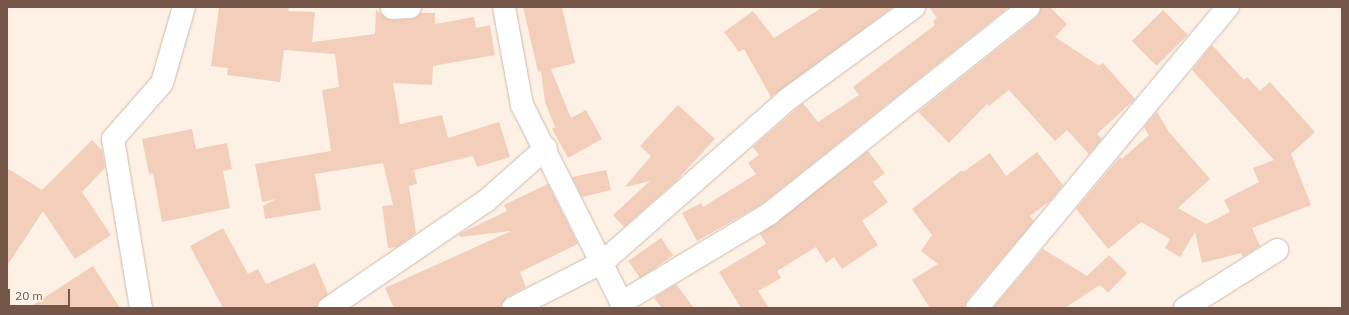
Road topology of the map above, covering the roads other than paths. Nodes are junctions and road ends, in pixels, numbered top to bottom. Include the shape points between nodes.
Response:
1 (184, 7) edge
2 (504, 7) edge
3 (914, 7) edge
4 (1029, 7) edge
5 (1228, 7) edge
6 (546, 148) junction
7 (1277, 250) dead end
8 (603, 262) junction
9 (623, 305) edge
10 (141, 308) edge
11 (329, 308) edge
12 (513, 308) edge
13 (978, 308) edge
14 (1185, 308) edge

1 - 10 street via 162,83 113,139
2 - 6 street via 522,105
3 - 8 street via 788,99
4 - 9 street via 769,214
5 - 13 street
6 - 8 street
6 - 11 street via 486,201
7 - 14 street
8 - 9 street
8 - 12 street

